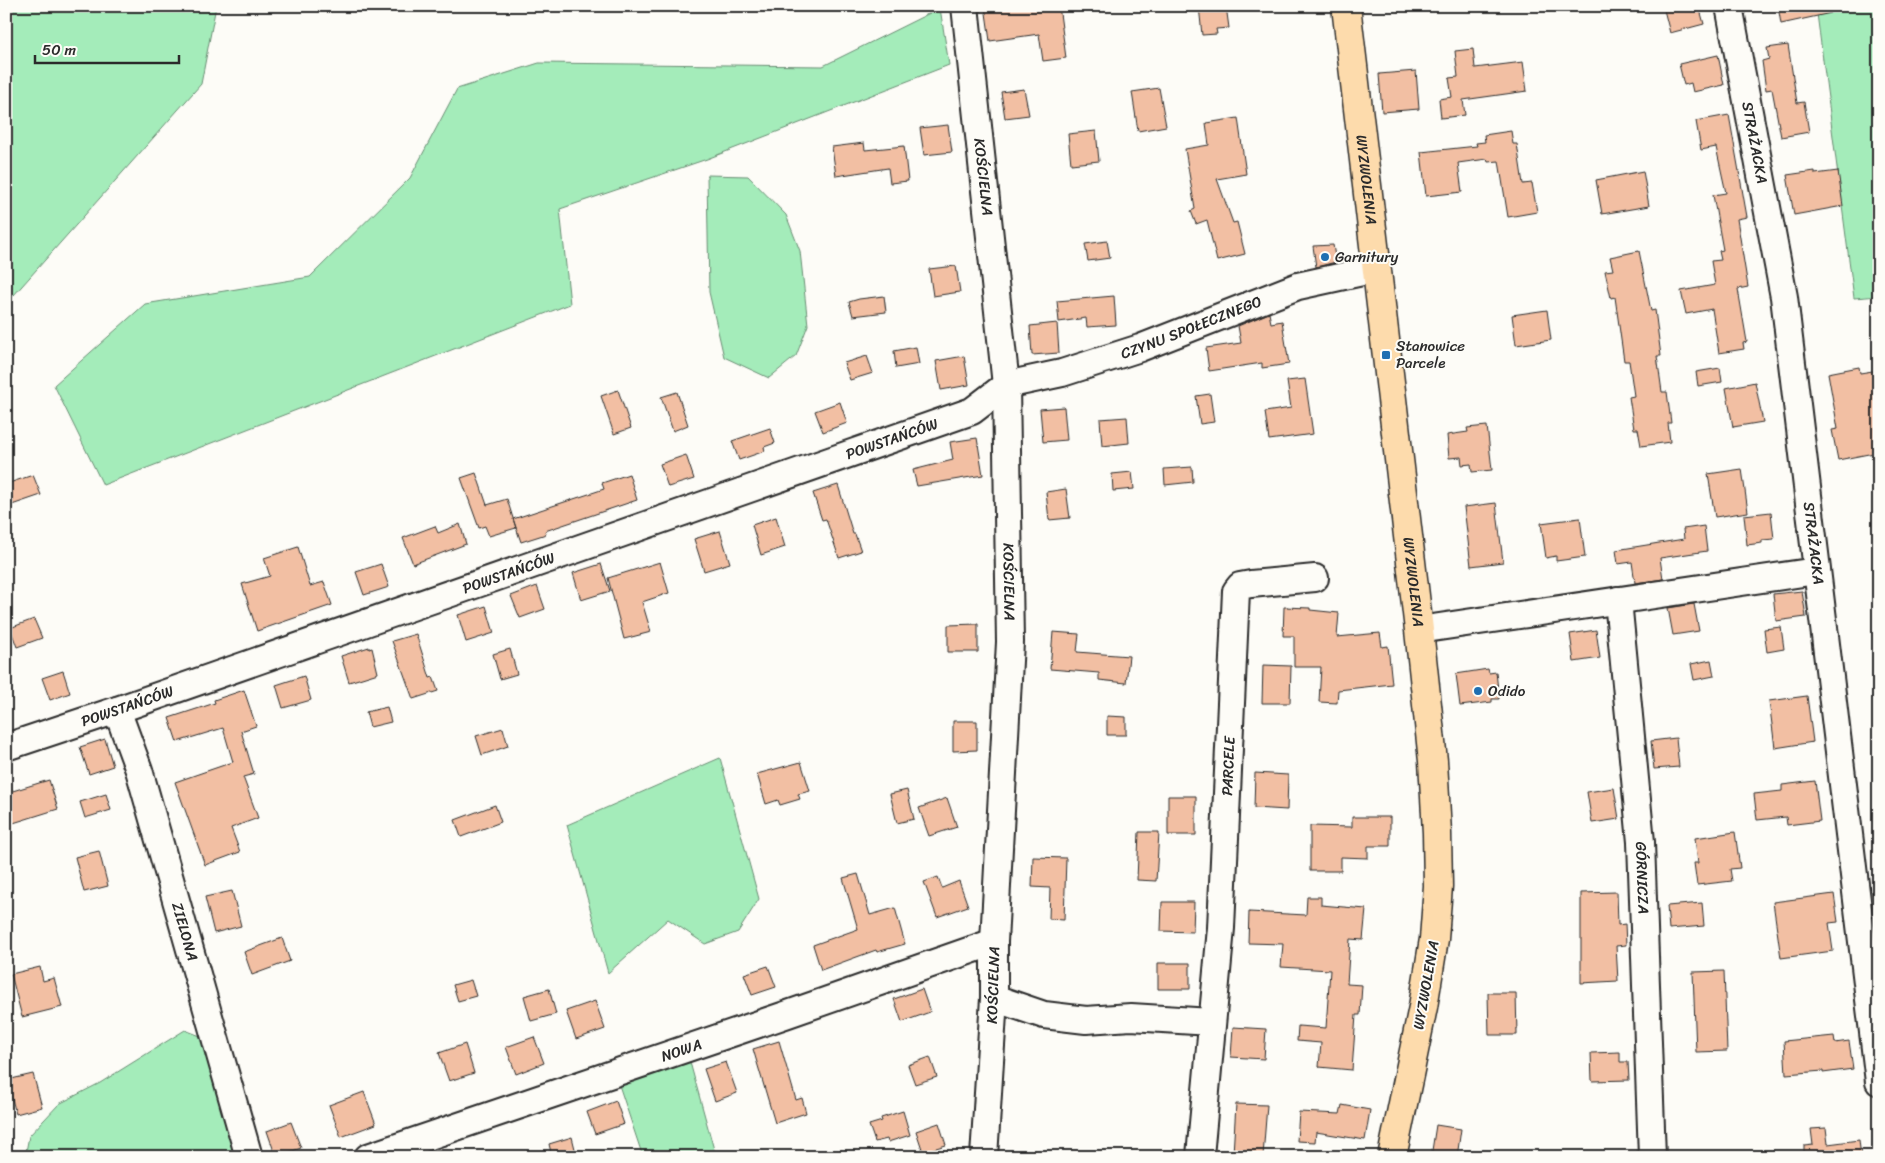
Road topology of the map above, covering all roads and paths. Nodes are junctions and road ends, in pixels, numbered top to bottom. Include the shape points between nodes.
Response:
1 (965, 6) edge
2 (1346, 6) edge
3 (1729, 6) edge
4 (1376, 269) junction
5 (1006, 385) junction
6 (1816, 572) junction
7 (1315, 578) dead end
8 (1618, 600) junction
9 (1419, 630) junction
10 (117, 710) junction
11 (6, 747) edge
12 (994, 942) junction
13 (994, 998) junction
14 (1211, 1022) junction
15 (1879, 1082) edge
16 (1200, 1156) edge
17 (248, 1157) edge
18 (368, 1157) edge
19 (984, 1157) edge
20 (1392, 1157) edge
21 (1652, 1157) edge

1 - 5 street, KOŚCIELNA
2 - 4 main road, WYZWOLENIA
3 - 6 street, STRAŻACKA via 1784,297
4 - 5 street, CZYNU SPOŁECZNEGO via 1298,286 1140,348 1062,373
4 - 9 main road, WYZWOLENIA
5 - 10 street, POWSTAŃCÓW via 972,411
5 - 12 street, KOŚCIELNA via 1010,642
6 - 8 street
6 - 15 street, STRAŻACKA
7 - 14 street, PARCELE via 1251,584 1240,586 1236,591 1221,928
8 - 9 street
8 - 21 street, GÓRNICZA via 1642,842
9 - 20 main road, WYZWOLENIA via 1433,761 1438,886 1434,939 1423,1007
10 - 11 street, POWSTAŃCÓW
10 - 17 street, ZIELONA via 139,770
12 - 13 street, KOŚCIELNA
12 - 18 street, NOWA
13 - 14 street via 1044,1016
13 - 19 street, KOŚCIELNA
14 - 16 street, PARCELE

